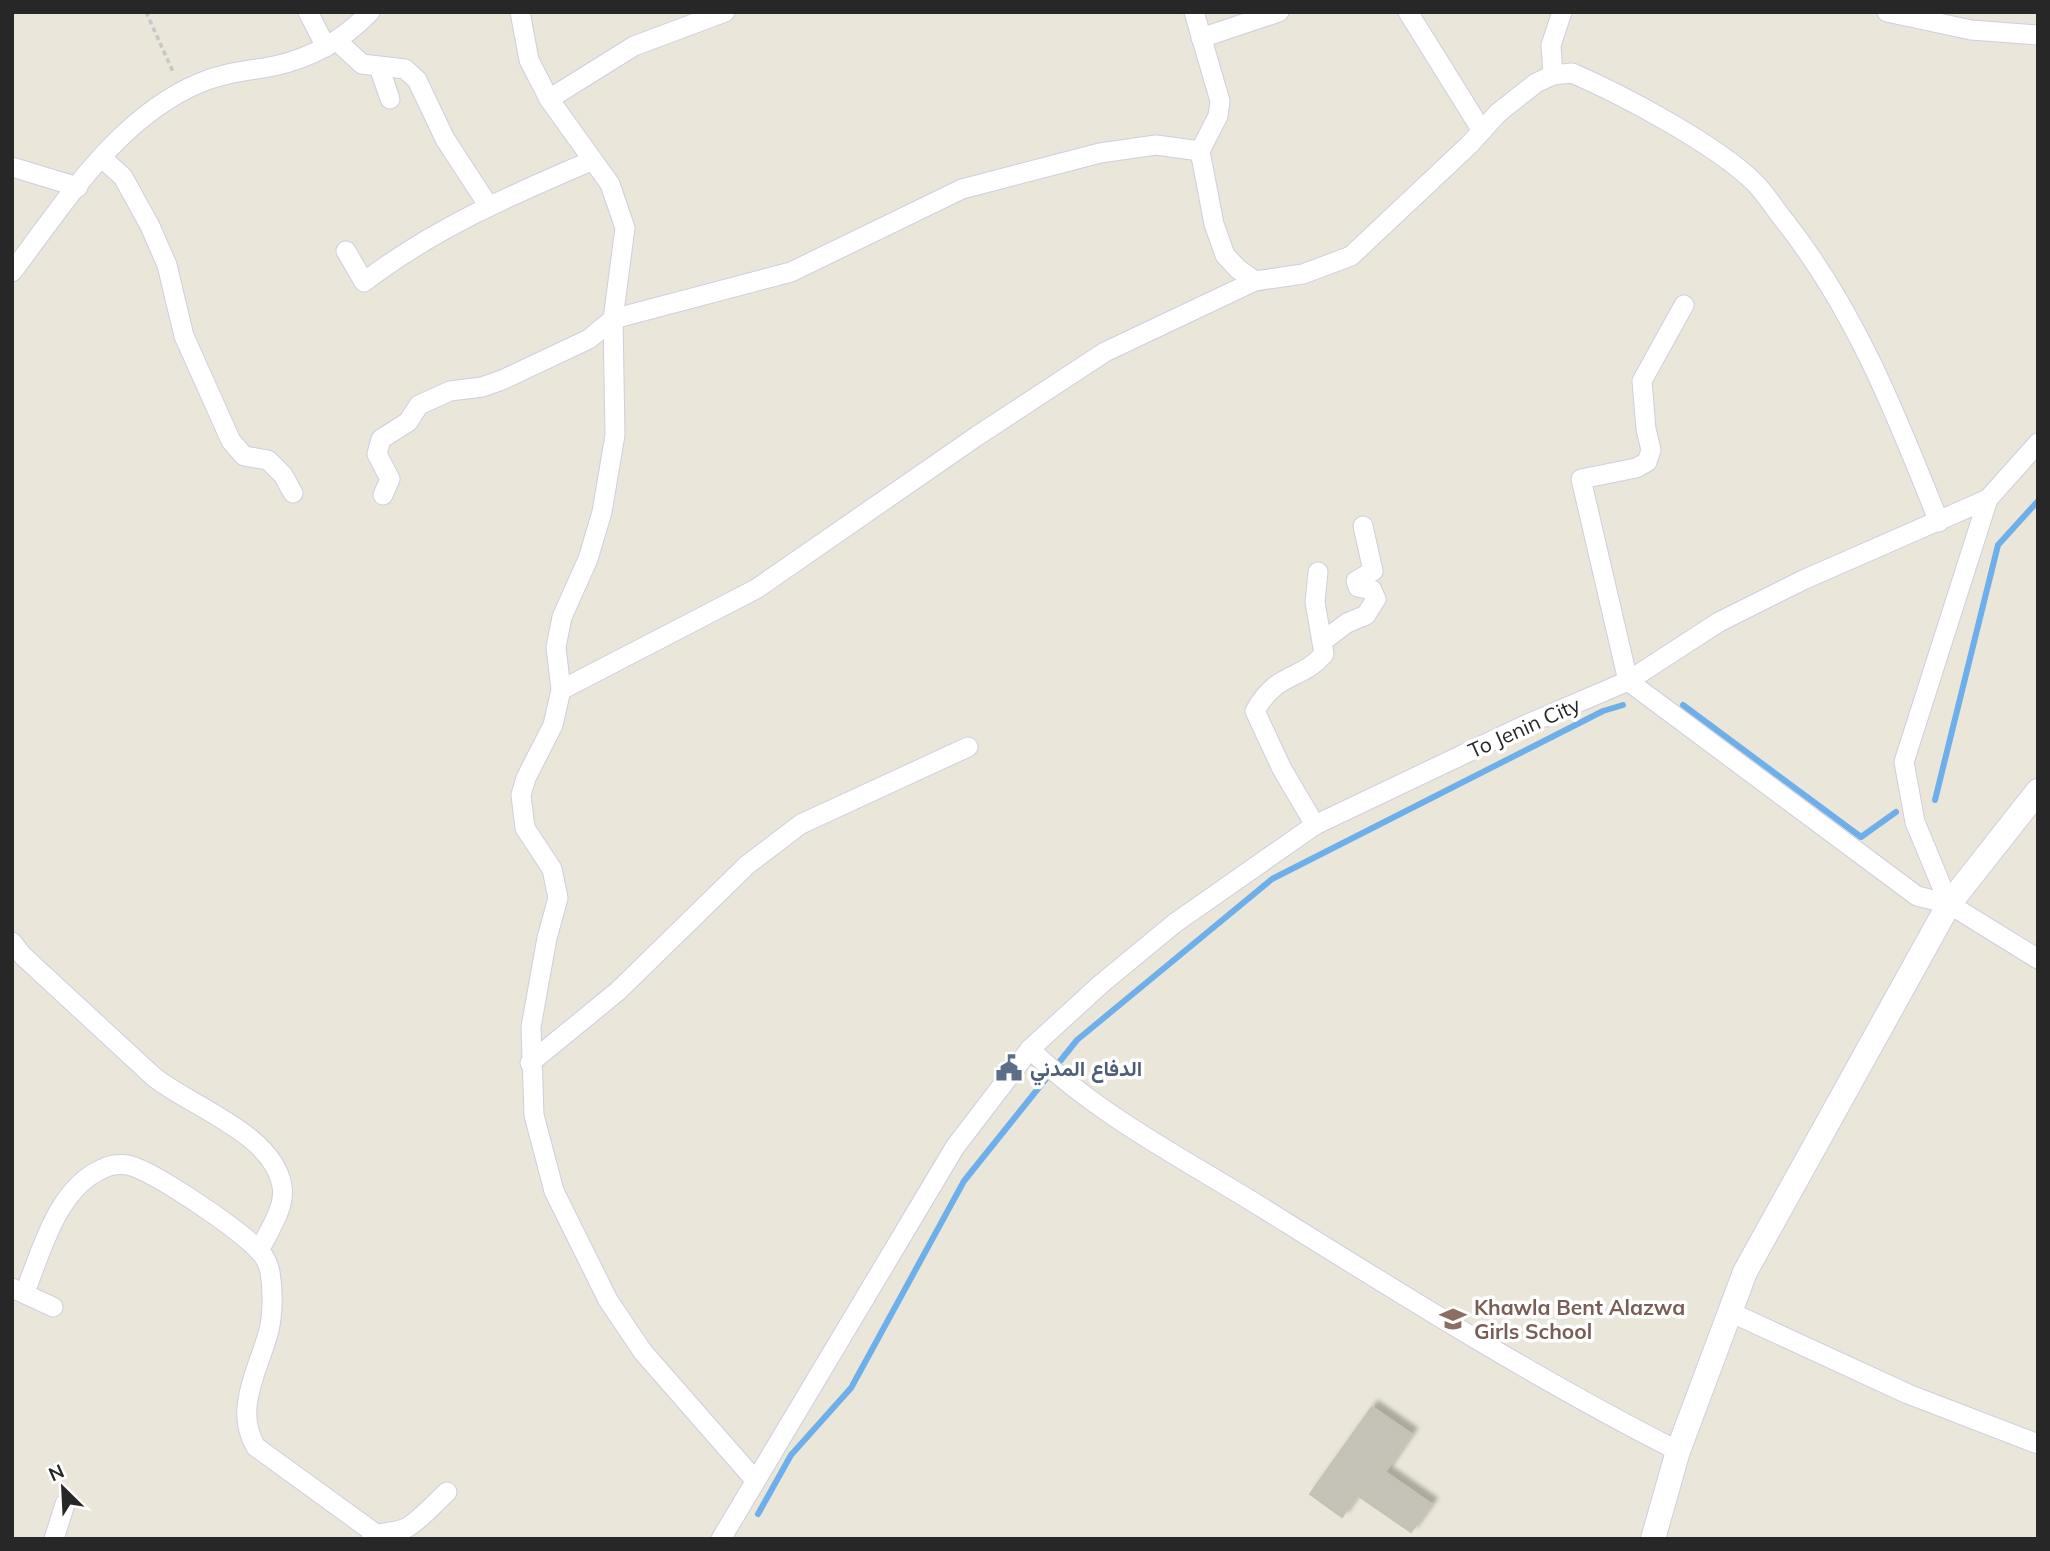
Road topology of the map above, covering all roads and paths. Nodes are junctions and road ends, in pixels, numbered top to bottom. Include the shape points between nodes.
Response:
1 (146, 12) edge
2 (308, 12) edge
3 (370, 12) edge
4 (520, 12) edge
5 (725, 12) edge
6 (1194, 12) edge
7 (1279, 12) edge
8 (1408, 12) edge
9 (1562, 12) edge
10 (1887, 12) edge
11 (2038, 35) edge
12 (1201, 38) junction
13 (332, 44) junction
14 (379, 67) junction
15 (1553, 75) junction
16 (183, 91) junction
17 (390, 99) dead end
18 (549, 99) junction
19 (1482, 131) junction
20 (1200, 151) junction
21 (102, 158) junction
22 (591, 161) junction
23 (12, 167) edge
24 (78, 187) junction
25 (488, 205) junction
26 (346, 251) dead end
27 (12, 272) edge
28 (1255, 281) junction
29 (1684, 305) dead end
30 (612, 319) junction
31 (2038, 443) edge
32 (293, 493) dead end
33 (383, 495) dead end
34 (1988, 499) junction
35 (1938, 522) junction
36 (1363, 526) dead end
37 (1318, 572) dead end
38 (1322, 641) junction
39 (1628, 681) junction
40 (561, 690) junction
41 (968, 747) dead end
42 (2038, 791) edge
43 (1315, 825) junction
44 (1950, 904) junction
45 (12, 942) edge
46 (2038, 959) edge
47 (1030, 1049) junction
48 (530, 1063) junction
49 (259, 1251) junction
50 (19, 1290) edge
51 (53, 1307) dead end
52 (1730, 1312) junction
53 (2038, 1444) edge
54 (1678, 1451) junction
55 (755, 1480) junction
56 (447, 1492) dead end
57 (65, 1504) dead end
58 (374, 1536) edge
59 (54, 1539) edge
60 (721, 1539) edge
61 (1653, 1539) edge

1 - 16 path
2 - 13 street
3 - 13 street
4 - 18 street via 529,60
5 - 18 street via 634,47
6 - 12 street
7 - 12 street
8 - 19 street
9 - 15 street via 1551,46
10 - 11 street via 1972,30
12 - 20 street via 1220,101 1218,116
13 - 14 street via 362,64
13 - 16 street via 276,66 233,71
14 - 17 street
14 - 25 street via 405,69 417,79 445,139
15 - 19 street via 1526,90
15 - 35 street via 1572,73 1585,79 1714,151 1754,183 1846,309 1897,415
16 - 21 street via 142,117
18 - 22 street
19 - 28 street via 1352,256 1303,274
20 - 28 street via 1214,224 1226,255
20 - 30 street via 1156,145 1100,153 962,189 791,272
21 - 24 street
21 - 32 street via 123,177 167,265 184,336 231,441 244,456 268,460
22 - 25 street
22 - 30 street via 610,184 625,228
23 - 24 street
24 - 27 street
25 - 26 street via 396,257 364,282
28 - 40 street via 1105,352 756,589
29 - 39 street via 1642,381 1651,450 1647,462 1581,479
30 - 33 street via 589,339 502,380 450,391 419,405 408,422 381,439 377,454 390,479
30 - 40 street via 615,435 599,524 562,617 556,647
31 - 34 street, To Jenin City
34 - 35 street, To Jenin City
34 - 44 street via 1904,762 1915,822
35 - 39 street, To Jenin City via 1731,615
36 - 38 street via 1373,571 1356,581 1358,587 1372,590 1376,599 1366,614
37 - 38 street via 1315,602
38 - 43 street via 1324,654 1317,663 1276,683 1255,711
39 - 43 street, To Jenin City
39 - 44 street via 1917,895
40 - 48 street via 553,725 522,795 526,828 552,869 558,898 531,1027
41 - 48 street via 802,824 747,865 618,991
42 - 44 street
43 - 47 street, To Jenin City via 1175,923
44 - 46 street
44 - 52 street via 1745,1272
45 - 49 street via 154,1077 173,1093 239,1130 266,1156 282,1186 282,1200
47 - 54 street via 1059,1078 1194,1165 1591,1407
47 - 55 street, To Jenin City via 955,1147
48 - 55 street via 534,1115 554,1191 608,1300 643,1352
49 - 50 street via 214,1215 147,1173 129,1165 114,1165 101,1169 69,1196
49 - 58 street via 270,1270 270,1327 248,1393 245,1419 250,1436 256,1447
50 - 51 street
52 - 53 street via 1908,1394
52 - 54 street
54 - 61 street
55 - 60 street, To Jenin City
56 - 58 street via 410,1526
57 - 59 street

